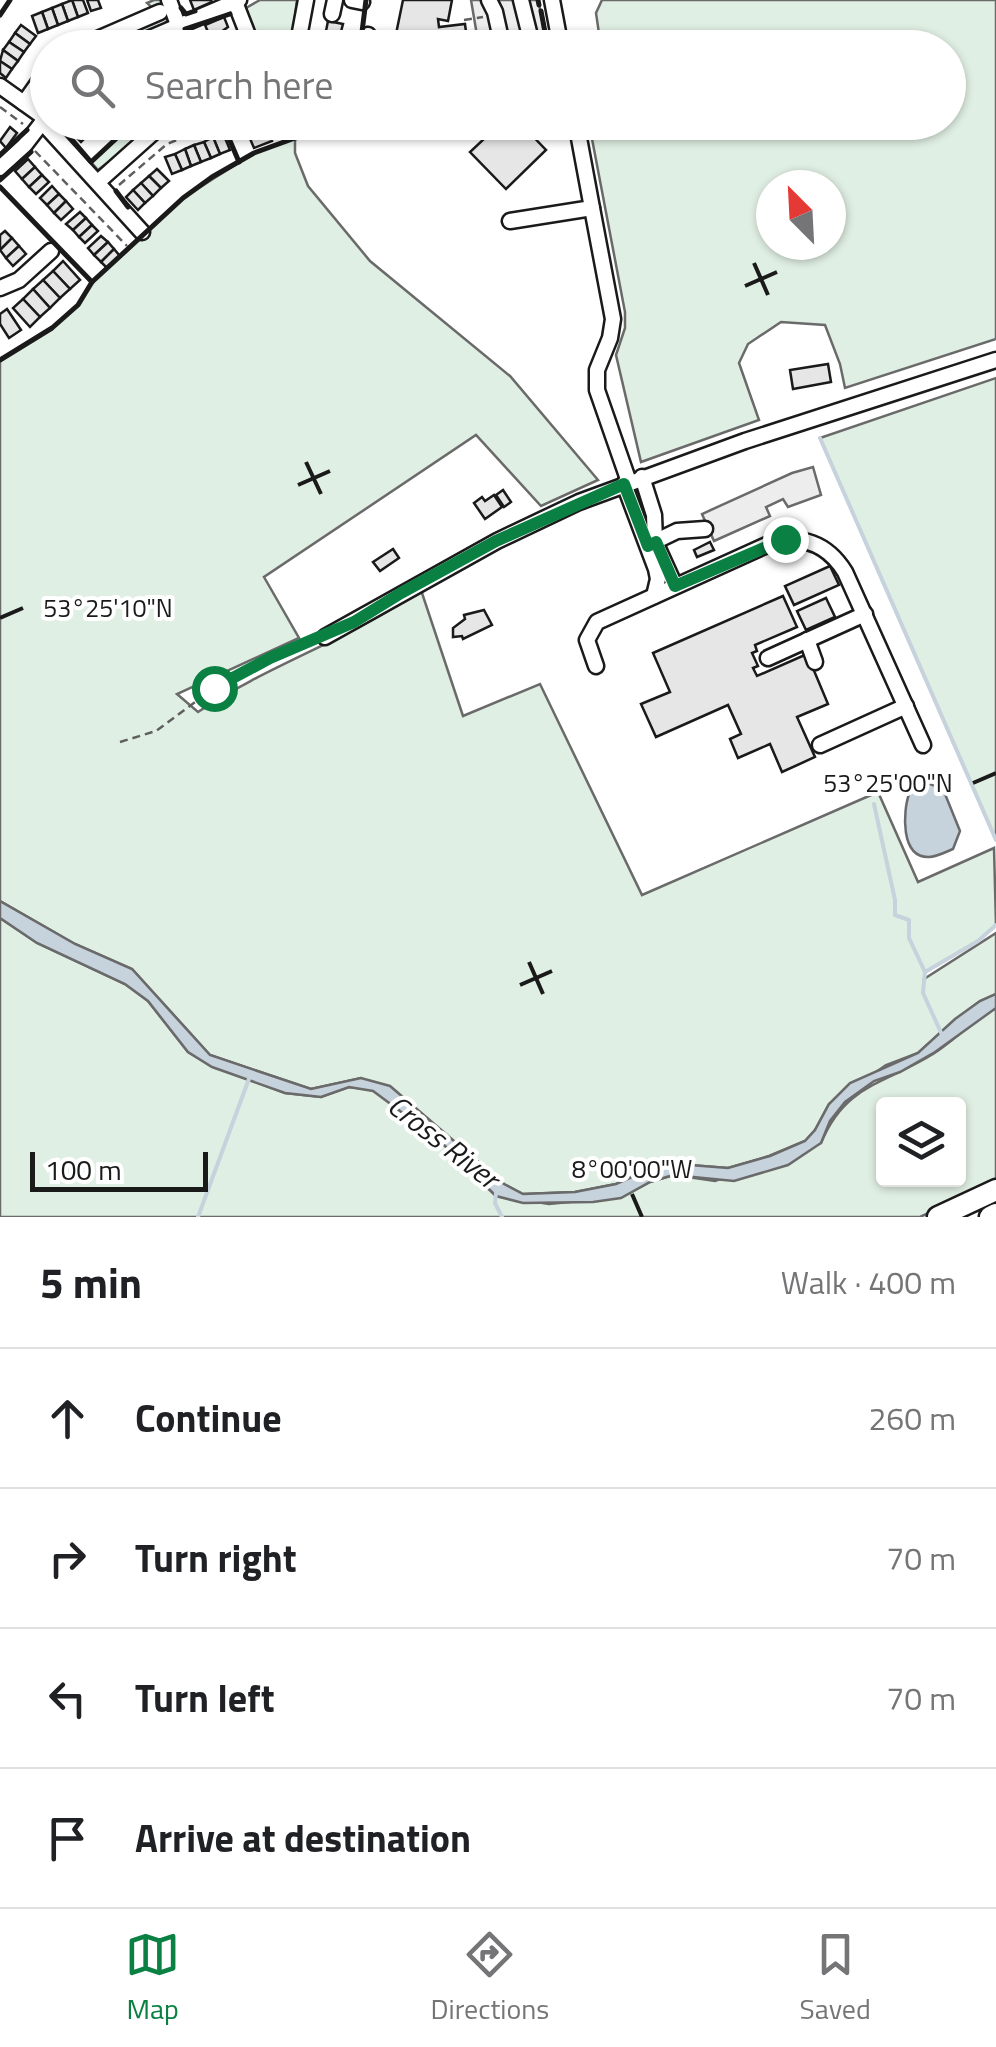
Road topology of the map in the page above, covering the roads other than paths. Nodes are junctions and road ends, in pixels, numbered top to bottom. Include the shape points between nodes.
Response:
1 (306, 0) edge
2 (489, 0) edge
3 (520, 0) edge
4 (552, 0) edge
5 (237, 1) edge
6 (154, 8) edge
7 (178, 25) junction
8 (112, 30) edge
9 (167, 30) edge
10 (247, 30) edge
11 (300, 30) edge
12 (500, 30) edge
13 (528, 30) edge
14 (558, 30) edge
15 (0, 86) edge
16 (30, 94) edge
17 (24, 103) junction
18 (30, 109) edge
19 (30, 137) edge
20 (59, 140) edge
21 (145, 140) edge
22 (579, 140) edge
23 (0, 168) edge
24 (98, 182) junction
25 (592, 208) junction
26 (510, 221) dead end
27 (142, 232) dead end
28 (42, 255) dead end
29 (0, 288) edge
30 (996, 360) edge
31 (632, 481) junction
32 (654, 515) junction
33 (705, 528) dead end
34 (677, 531) junction
35 (652, 544) junction
36 (675, 586) junction
37 (654, 596) junction
38 (865, 614) junction
39 (325, 636) road end
40 (807, 640) junction
41 (768, 658) dead end
42 (815, 662) dead end
43 (596, 666) dead end
44 (906, 706) junction
45 (820, 744) dead end
46 (923, 745) dead end
47 (996, 1190) edge
48 (938, 1217) edge

1 - 11 street
2 - 12 street
3 - 13 street
4 - 14 street
5 - 7 street
5 - 10 street
6 - 7 street
6 - 8 street
7 - 9 street
15 - 17 street
16 - 17 street
17 - 18 street
19 - 23 street
20 - 24 street
21 - 24 street
22 - 25 street
24 - 27 street
25 - 26 street
25 - 31 street via 613,319 597,390
28 - 29 street
30 - 31 street
31 - 32 street
31 - 35 street
31 - 39 street via 496,541
32 - 34 street
32 - 35 street
33 - 34 street
34 - 35 street
35 - 36 street
35 - 37 street
36 - 37 street
36 - 38 street via 768,544 806,540 838,559
37 - 43 street via 597,622 587,640
38 - 40 street
38 - 44 street
40 - 41 street
40 - 42 street
44 - 45 street
44 - 46 street
47 - 48 highway

